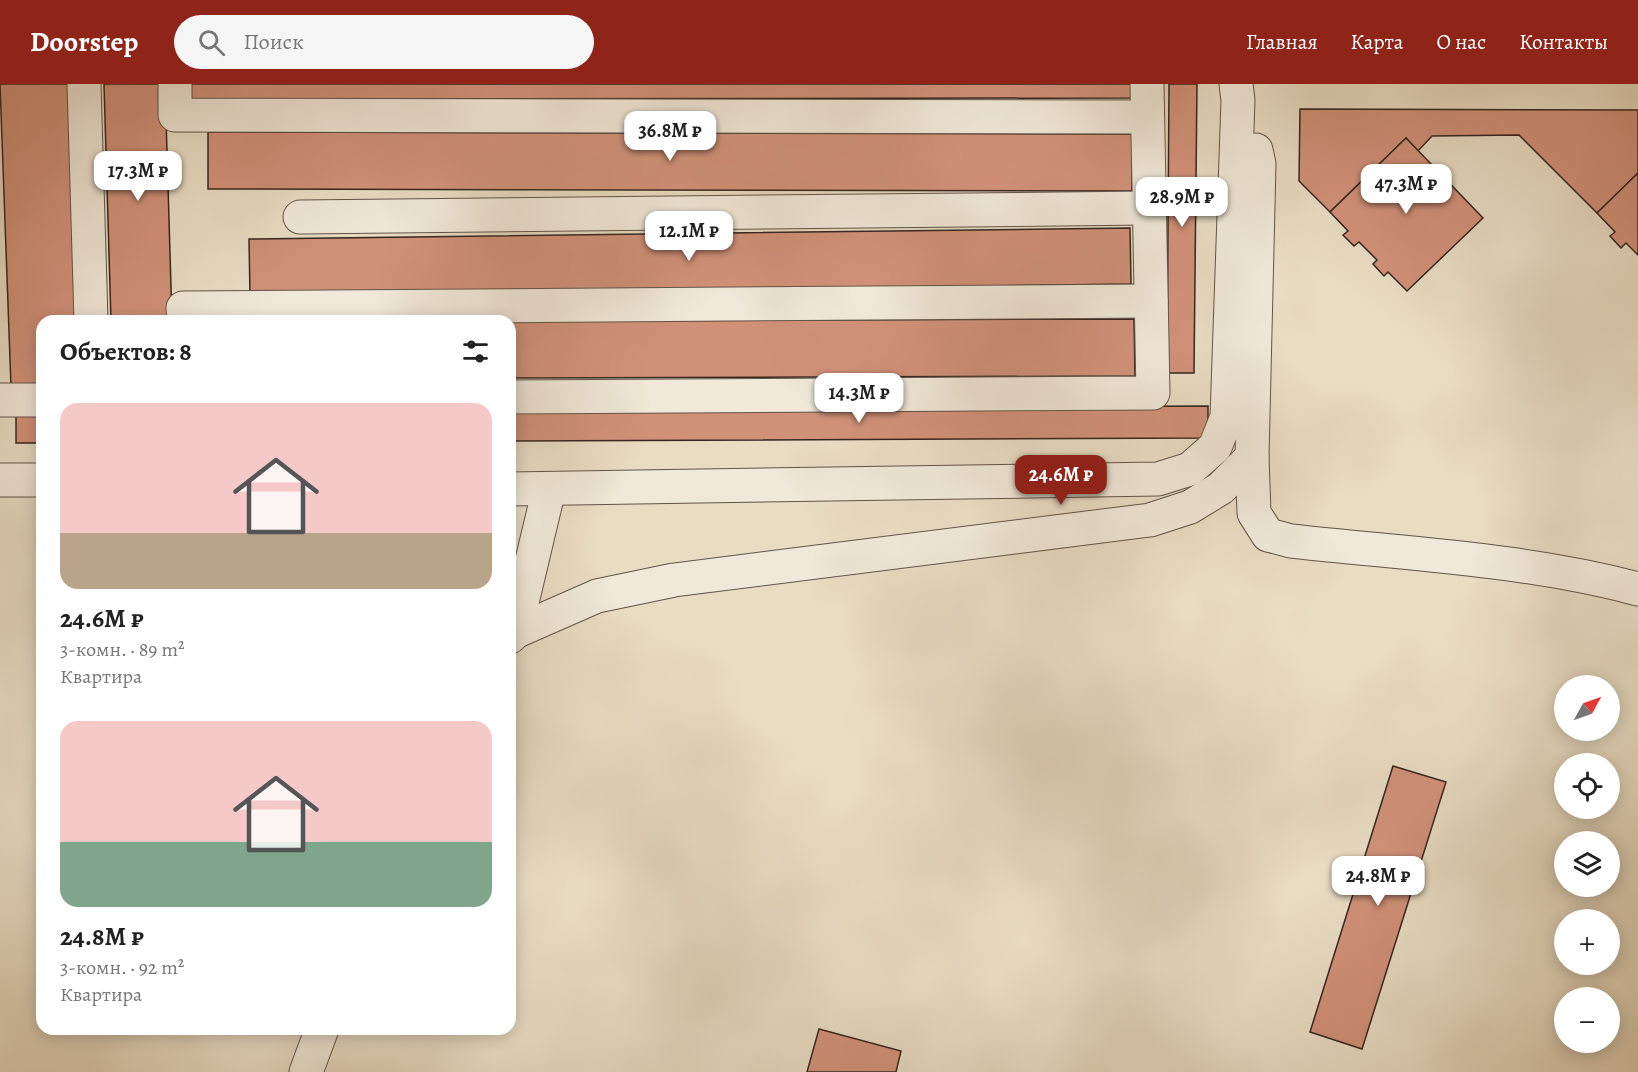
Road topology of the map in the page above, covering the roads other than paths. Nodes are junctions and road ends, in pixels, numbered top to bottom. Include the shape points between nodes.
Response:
1 (84, 84) edge
2 (175, 84) edge
3 (1147, 84) edge
4 (1237, 92) edge
5 (1146, 117) junction
6 (1148, 208) junction
7 (300, 217) dead end
8 (1151, 301) junction
9 (91, 315) edge
10 (184, 315) edge
11 (516, 397) edge
12 (0, 400) edge
13 (36, 400) edge
14 (1252, 457) junction
15 (0, 480) edge
16 (36, 480) edge
17 (516, 489) edge
18 (549, 489) junction
19 (1638, 589) edge
20 (516, 619) edge
21 (516, 633) edge
22 (320, 1035) edge
23 (306, 1072) edge

1 - 9 street
2 - 5 street via 175,115
3 - 5 street
4 - 14 street via 1254,137 1259,164
4 - 18 street via 1227,417 1215,447 1190,469 1158,479
5 - 6 street
6 - 7 street
6 - 8 street
8 - 10 street via 183,308
8 - 11 street via 1153,393
12 - 13 street
14 - 19 street via 1254,513 1268,535 1290,542 1534,567
14 - 21 street via 1221,488 1190,507 1150,520 674,580 597,596
15 - 16 street
17 - 18 street
18 - 20 street
22 - 23 street

